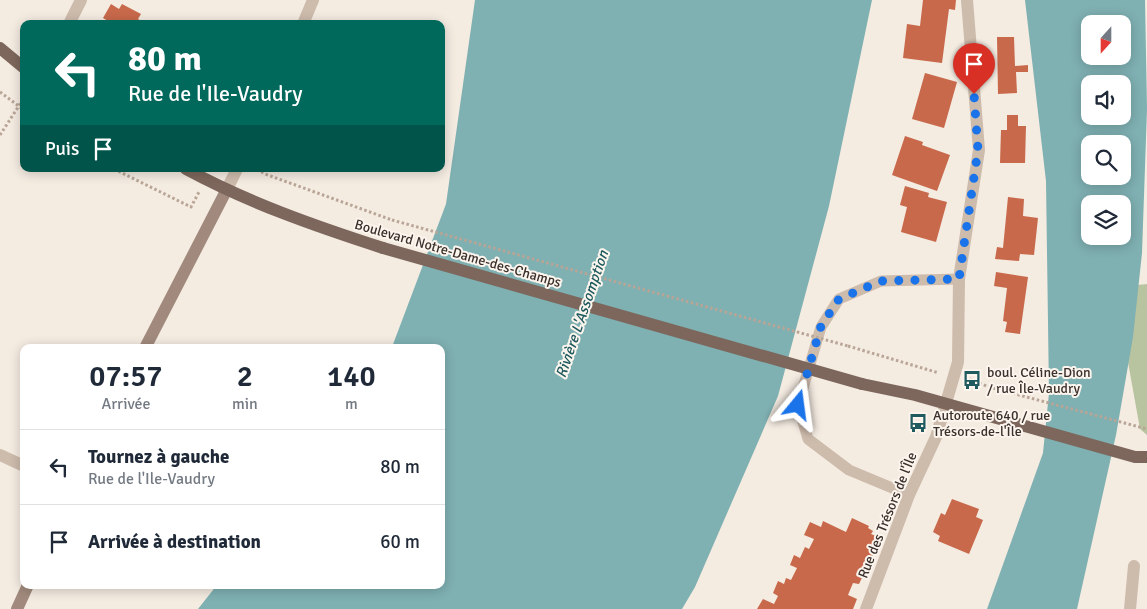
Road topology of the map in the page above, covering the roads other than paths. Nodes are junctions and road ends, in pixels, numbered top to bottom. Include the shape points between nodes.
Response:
1 (81, 0) edge
2 (313, 0) edge
3 (967, 0) edge
4 (71, 20) edge
5 (305, 20) edge
6 (0, 48) edge
7 (20, 65) edge
8 (191, 172) edge
9 (236, 172) edge
10 (226, 191) junction
11 (959, 279) junction
12 (148, 344) edge
13 (945, 404) junction
14 (0, 454) edge
15 (1141, 457) edge
16 (20, 464) edge
17 (1147, 465) edge
18 (909, 496) junction
19 (1134, 566) dead end
20 (26, 589) edge
21 (17, 609) edge
22 (866, 609) edge
23 (1130, 609) edge

1 - 4 street
2 - 5 street
3 - 11 street, Rue des Trésors de l'Île via 978,150
6 - 7 main road
8 - 10 main road, Boulevard Notre-Dame-des-Champs
9 - 10 street
10 - 12 street
10 - 13 main road, Boulevard Notre-Dame-des-Champs, bridge via 312,225 383,248 862,384
11 - 13 street, Rue des Trésors de l'Île via 958,362
11 - 18 lane via 881,281 839,299 821,326 798,405 808,439 849,470
13 - 15 main road, Boulevard Notre-Dame-des-Champs
13 - 18 street, Rue des Trésors de l'Île via 936,437
14 - 16 street
15 - 17 main road, Boulevard Notre-Dame-des-Champs
18 - 22 street, Rue des Trésors de l'Île
19 - 23 street
20 - 21 street

